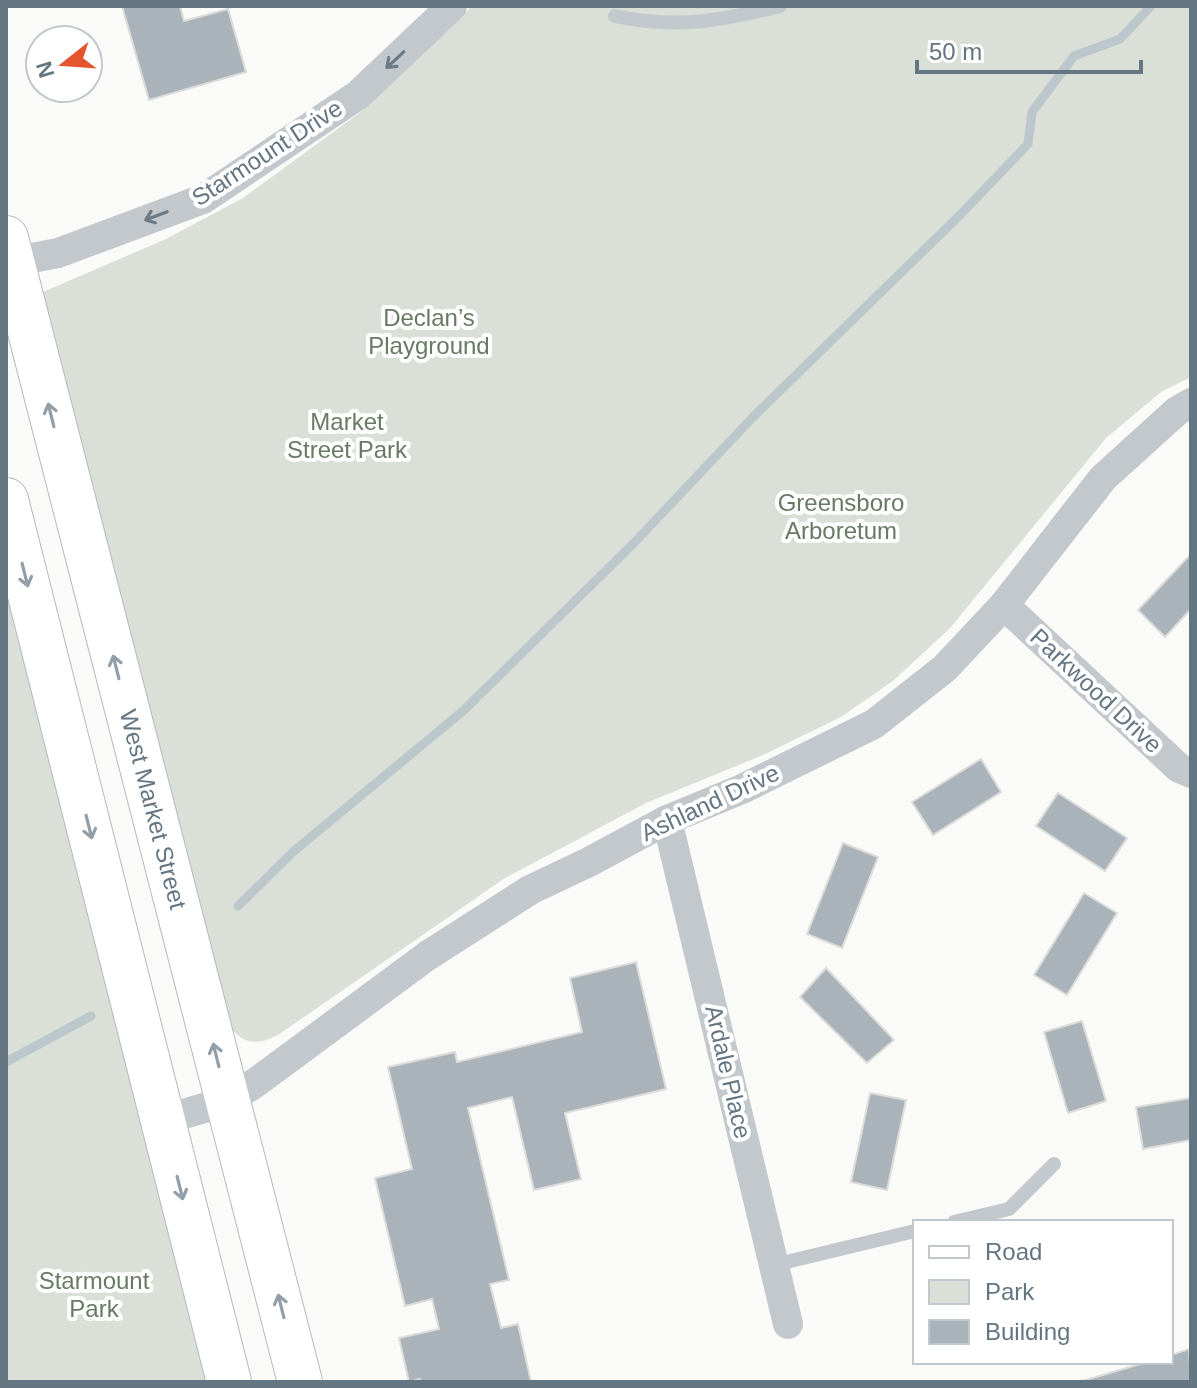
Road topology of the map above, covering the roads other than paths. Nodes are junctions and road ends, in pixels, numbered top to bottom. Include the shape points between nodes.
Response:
1 (452, 6) edge
2 (780, 6) edge
3 (615, 16) dead end
4 (8, 254) edge
5 (1191, 403) edge
6 (6, 500) edge
7 (1004, 605) junction
8 (1191, 773) edge
9 (667, 820) junction
10 (228, 1101) junction
11 (163, 1120) junction
12 (1054, 1164) dead end
13 (962, 1220) edge
14 (913, 1231) edge
15 (774, 1265) junction
16 (788, 1324) dead end
17 (229, 1382) edge
18 (300, 1382) edge

1 -> 4 street, Starmount Drive via 358,95 203,199 58,253
2 - 3 lane via 694,23
10 -> 4 main road, West Market Street
5 - 7 street, Ashland Drive via 1103,478
6 -> 11 main road
7 - 8 street, Parkwood Drive via 1179,768
7 - 9 street, Ashland Drive via 945,668 874,724
9 - 10 street, Ashland Drive via 530,890 451,940
9 - 15 street, Ardale Place
10 - 11 street, Ashland Drive
18 -> 10 main road, West Market Street
11 -> 17 main road
12 - 13 lane via 1009,1209
14 - 15 lane
15 - 16 street, Ardale Place

